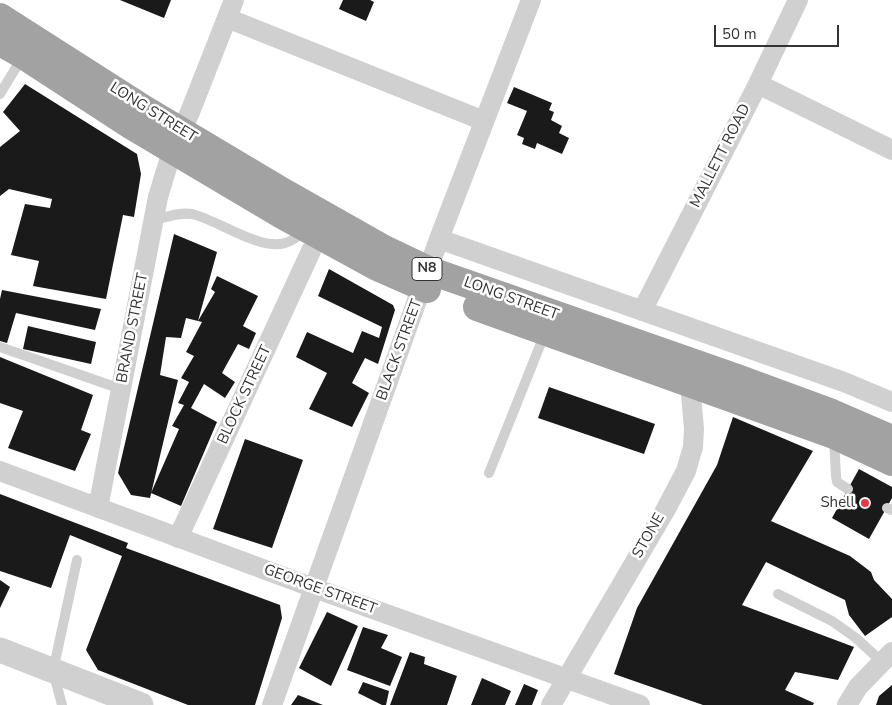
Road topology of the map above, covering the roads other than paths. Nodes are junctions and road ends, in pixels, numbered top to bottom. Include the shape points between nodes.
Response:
1 (531, 0) edge
2 (798, 0) edge
3 (231, 9) edge
4 (0, 17) edge
5 (0, 42) edge
6 (23, 55) junction
7 (758, 84) junction
8 (0, 94) edge
9 (484, 121) junction
10 (177, 141) junction
11 (892, 150) edge
12 (154, 220) junction
13 (439, 239) junction
14 (309, 240) junction
15 (425, 279) junction
16 (642, 311) junction
17 (545, 332) junction
18 (0, 347) edge
19 (690, 383) junction
20 (121, 390) junction
21 (892, 402) edge
22 (834, 435) junction
23 (892, 440) edge
24 (892, 462) edge
25 (0, 471) edge
26 (489, 473) dead end
27 (848, 489) dead end
28 (98, 508) junction
29 (178, 538) junction
30 (78, 560) dead end
31 (314, 588) junction
32 (778, 594) dead end
33 (0, 650) edge
34 (887, 657) edge
35 (53, 671) junction
36 (566, 678) junction
37 (62, 705) edge
38 (141, 705) edge
39 (272, 705) edge
40 (551, 705) edge
41 (640, 705) edge
42 (847, 705) edge

1 - 9 street, BLACK STREET
2 - 7 street, MALLETT ROAD
3 - 9 street
3 - 10 street, BRAND STREET
4 - 10 highway, LONG STREET / N8
5 - 6 highway, LONG STREET / N8
6 - 8 lane
6 - 10 highway, LONG STREET / N8 via 132,126
7 - 11 street
7 - 16 street, MALLETT ROAD
9 - 13 street, BLACK STREET
10 - 12 street, BRAND STREET via 158,197
10 - 14 highway, LONG STREET / N8
10 - 15 highway, LONG STREET / N8 via 285,193 384,249
12 - 14 lane via 190,214 212,220 257,241 276,245
12 - 20 street, BRAND STREET
13 - 15 street, BLACK STREET
13 - 16 street
14 - 15 highway, LONG STREET / N8 via 378,267
14 - 29 street, BLOCK STREET
15 - 17 highway, LONG STREET / N8
15 - 23 highway, LONG STREET / N8 via 806,403
15 - 31 street, BLACK STREET
16 - 21 street
17 - 19 highway, LONG STREET / N8
17 - 26 lane
18 - 20 lane
19 - 22 highway, LONG STREET / N8
19 - 36 street, STONE via 694,447 686,471
20 - 28 street, BRAND STREET
22 - 24 highway, LONG STREET / N8
22 - 27 lane via 837,482
25 - 28 street, GEORGE STREET
28 - 29 street, GEORGE STREET
29 - 31 street, GEORGE STREET
30 - 35 lane
31 - 36 street, GEORGE STREET
31 - 39 street, BLACK STREET
32 - 34 lane via 832,621
33 - 35 street
34 - 42 street via 858,687
35 - 37 lane
35 - 38 street
36 - 40 street, STONE
36 - 41 street, GEORGE STREET

